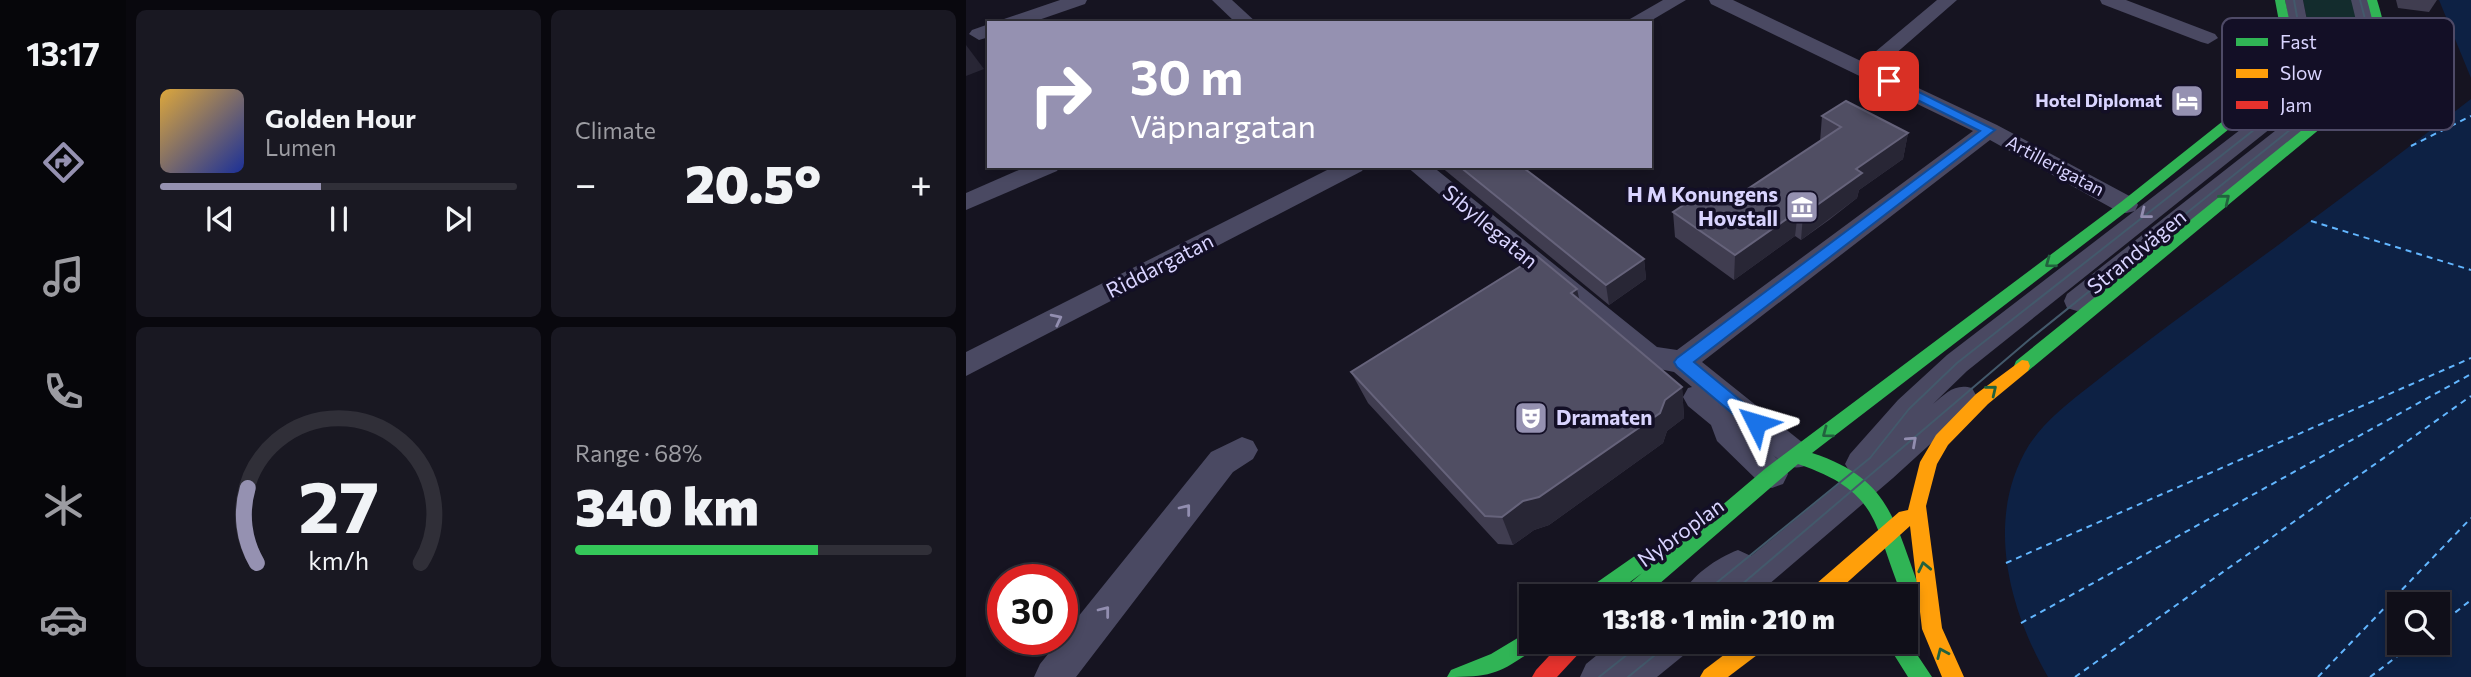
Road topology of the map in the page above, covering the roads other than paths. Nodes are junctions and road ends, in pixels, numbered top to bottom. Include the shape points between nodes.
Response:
1 (1078, 0) edge
2 (1221, 0) edge
3 (1677, 0) edge
4 (1718, 0) edge
5 (1948, 0) edge
6 (2109, 0) edge
7 (2280, 0) edge
8 (2294, 0) edge
9 (2360, 0) edge
10 (2372, 0) edge
11 (2283, 18) edge
12 (2297, 18) edge
13 (2364, 18) edge
14 (2378, 18) edge
15 (1018, 21) edge
16 (1246, 21) edge
17 (1636, 21) edge
18 (2208, 38) dead end
19 (1866, 69) junction
20 (2222, 128) edge
21 (1989, 130) junction
22 (2254, 130) edge
23 (2290, 130) edge
24 (2310, 130) edge
25 (1044, 168) edge
26 (1350, 168) edge
27 (1420, 168) edge
28 (966, 202) edge
29 (2126, 205) junction
30 (1673, 361) junction
31 (966, 365) edge
32 (1242, 450) dead end
33 (1784, 465) junction
34 (1854, 481) junction
35 (1917, 506) junction
36 (1890, 535) junction
37 (1611, 584) edge
38 (1644, 584) edge
39 (1716, 584) edge
40 (1741, 584) edge
41 (1832, 584) edge
42 (1932, 629) junction
43 (1519, 648) edge
44 (1565, 654) edge
45 (1628, 654) edge
46 (1656, 654) edge
47 (1742, 654) edge
48 (1904, 654) edge
49 (1053, 677) edge
50 (1458, 677) edge
51 (1543, 677) edge
52 (1599, 677) edge
53 (1628, 677) edge
54 (1712, 677) edge
55 (1920, 677) edge
56 (1953, 677) edge

1 - 15 street
2 - 16 street
3 - 17 street
4 - 19 street, Artillerigatan
5 - 19 street
6 - 18 street
7 - 11 street, Strandvägen
8 -> 12 street, Strandvägen
13 -> 9 street, Strandvägen
14 -> 10 street, Strandvägen
19 - 21 street, Artillerigatan
20 - 29 street, Strandvägen
21 - 29 street, Artillerigatan
21 - 30 street
22 -> 34 street, Strandvägen via 1956,363 1909,410
34 -> 23 street, Strandvägen
35 -> 24 street, Strandvägen via 1929,463 1942,440 1982,399
25 - 28 street
31 -> 26 street, Riddargatan
27 - 30 street, Sibyllegatan via 1535,278 1650,357
29 -> 33 street, Strandvägen
30 - 33 street, Sibyllegatan via 1676,379 1725,419 1728,432
49 -> 32 street via 1222,463
33 - 34 street
33 - 37 street, Nybroplan via 1738,491
33 - 38 street, Nybroplan
34 - 36 street via 1881,509
34 - 39 street
34 - 40 street
35 - 36 street
42 -> 35 street
36 - 41 street
36 - 42 street via 1909,590
56 -> 42 street
43 - 50 street
44 - 51 street
45 - 52 street
46 - 53 street
47 - 54 street
48 - 55 street

